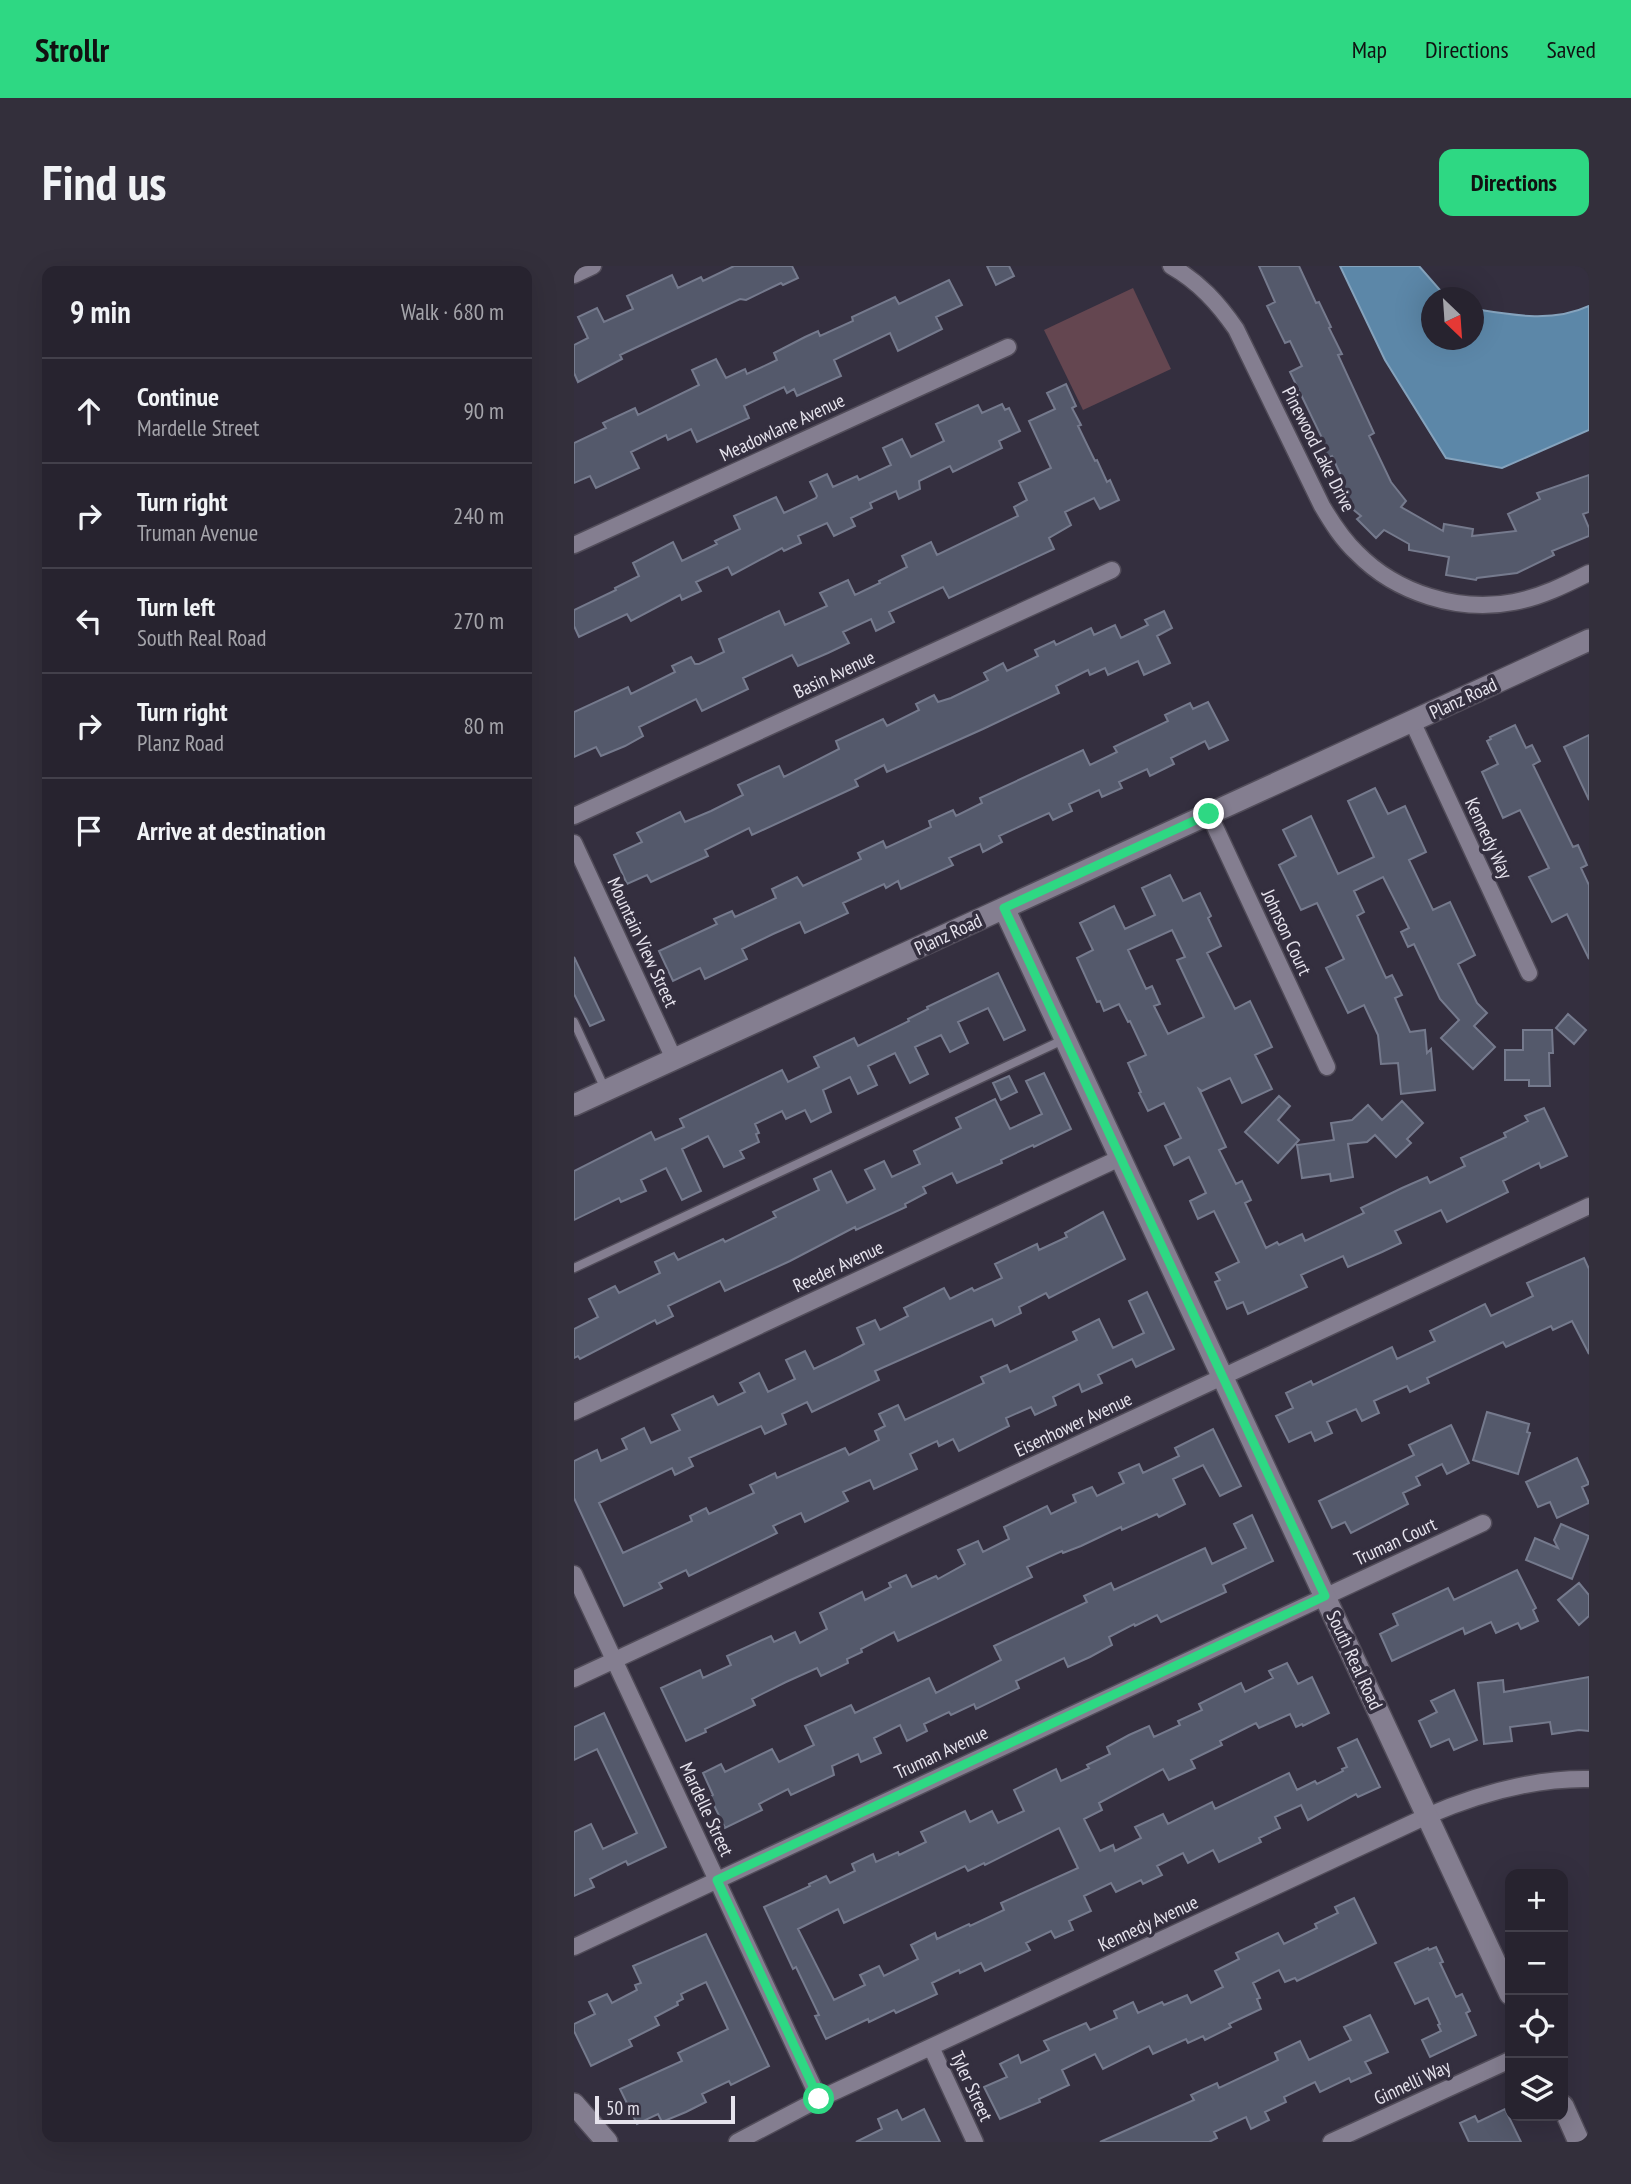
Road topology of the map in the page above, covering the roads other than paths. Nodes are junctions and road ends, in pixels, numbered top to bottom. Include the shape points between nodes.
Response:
1 (593, 266) edge
2 (1171, 266) edge
3 (574, 275) edge
4 (1008, 347) dead end
5 (574, 545) edge
6 (1112, 570) dead end
7 (1589, 573) edge
8 (1589, 640) edge
9 (1412, 721) junction
10 (1209, 814) junction
11 (574, 816) edge
12 (574, 844) edge
13 (1004, 908) junction
14 (1529, 973) dead end
15 (574, 1022) edge
16 (1065, 1040) junction
17 (674, 1059) junction
18 (1327, 1067) dead end
19 (606, 1090) junction
20 (574, 1105) edge
21 (1120, 1158) junction
22 (1589, 1206) edge
23 (574, 1268) edge
24 (1223, 1377) junction
25 (574, 1412) edge
26 (1483, 1523) dead end
27 (574, 1574) edge
28 (1325, 1596) junction
29 (615, 1661) junction
30 (574, 1679) edge
31 (1589, 1779) edge
32 (1427, 1816) junction
33 (717, 1880) junction
34 (574, 1947) edge
35 (1505, 1983) edge
36 (931, 2047) junction
37 (1505, 2062) edge
38 (819, 2099) junction
39 (574, 2104) edge
40 (1568, 2117) edge
41 (607, 2142) edge
42 (737, 2142) edge
43 (975, 2142) edge
44 (1331, 2142) edge
45 (1579, 2142) edge

1 - 3 street
2 - 7 street, Pinewood Lake Drive via 1200,286 1236,329 1322,506 1343,538 1379,572 1432,598 1485,605 1543,595
4 - 5 street, Meadowlane Avenue
6 - 11 street, Basin Avenue
8 - 9 street, Planz Road
9 - 10 street, Planz Road
9 - 14 street, Kennedy Way
10 - 13 street, Planz Road
10 - 18 street, Johnson Court
12 - 17 street, Mountain View Street
13 - 16 street, South Real Road
13 - 17 street, Planz Road
15 - 19 lane
16 - 21 street, South Real Road
16 - 23 lane
17 - 19 street, Planz Road
19 - 20 street, Planz Road
21 - 24 street, South Real Road
21 - 25 street, Reeder Avenue
22 - 24 street, Eisenhower Avenue
24 - 28 street, South Real Road
24 - 29 street, Eisenhower Avenue
26 - 28 street, Truman Court
27 - 29 street, Mardelle Street
28 - 32 street, South Real Road
28 - 33 street, Truman Avenue
29 - 30 street, Eisenhower Avenue
29 - 33 street, Mardelle Street
31 - 32 street, Kennedy Avenue via 1499,1790
32 - 35 street, South Real Road
32 - 36 street, Kennedy Avenue
33 - 34 street, Truman Avenue
33 - 38 street, Mardelle Street
36 - 38 street, Kennedy Avenue
36 - 43 street, Tyler Street
37 - 44 street, Ginnelli Way
38 - 42 street, Kennedy Avenue
39 - 41 street
40 - 45 street

